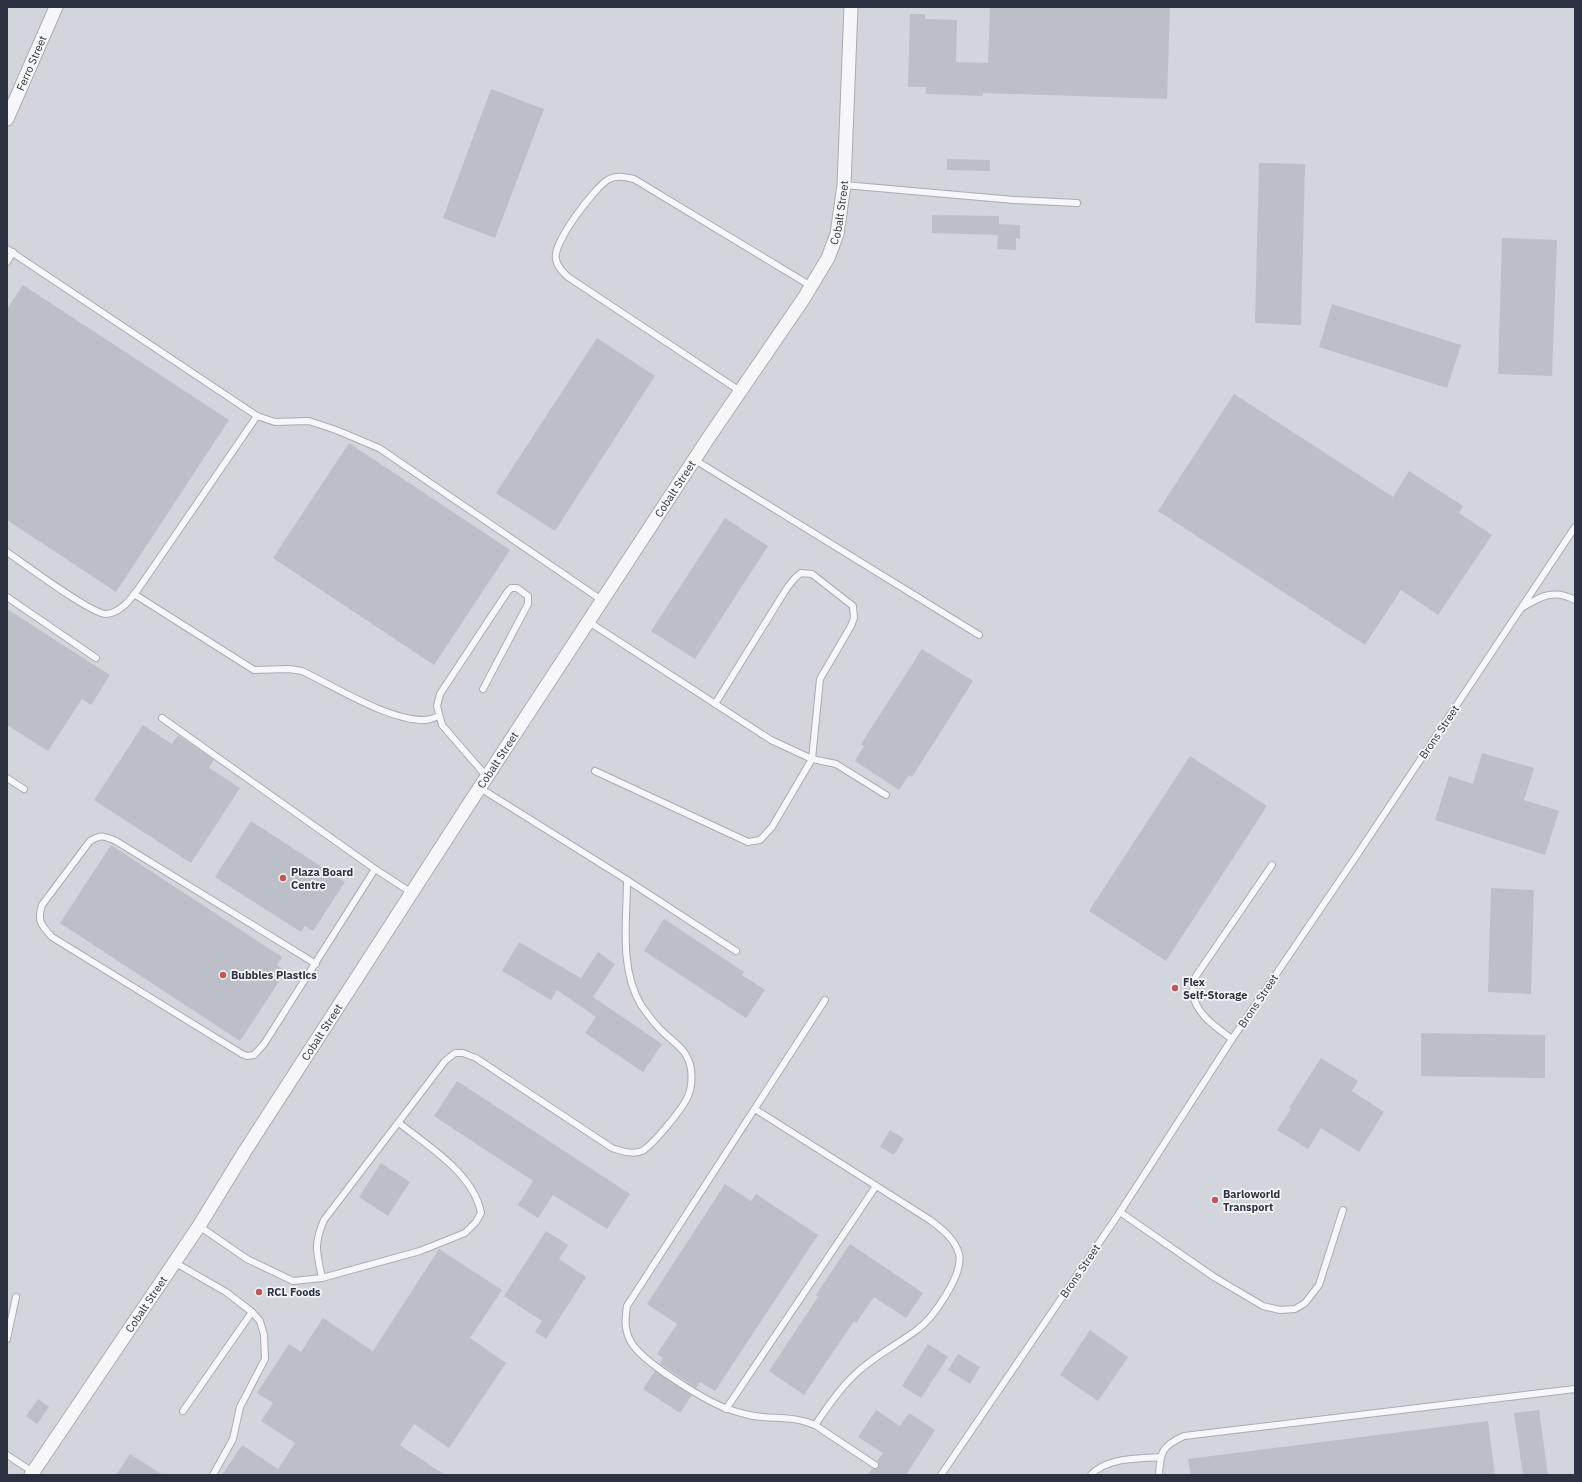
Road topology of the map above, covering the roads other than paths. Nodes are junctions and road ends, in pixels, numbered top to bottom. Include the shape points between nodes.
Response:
1 (56, 7) edge
2 (851, 7) edge
3 (7, 119) edge
4 (844, 185) junction
5 (1077, 203) dead end
6 (10, 250) edge
7 (7, 262) edge
8 (811, 286) junction
9 (740, 391) junction
10 (257, 416) junction
11 (695, 460) junction
12 (1575, 527) edge
13 (7, 552) edge
14 (134, 594) junction
15 (7, 598) edge
16 (1575, 600) edge
17 (603, 601) junction
18 (1520, 609) junction
19 (589, 622) junction
20 (979, 635) dead end
21 (96, 658) dead end
22 (483, 689) dead end
23 (714, 704) junction
24 (439, 716) junction
25 (162, 718) dead end
26 (812, 759) junction
27 (595, 771) dead end
28 (488, 776) junction
29 (7, 778) edge
30 (480, 788) junction
31 (24, 789) dead end
32 (886, 796) dead end
33 (1272, 864) dead end
34 (375, 869) junction
35 (627, 880) junction
36 (412, 893) junction
37 (736, 951) dead end
38 (316, 964) junction
39 (825, 1000) dead end
40 (1232, 1039) junction
41 (755, 1109) junction
42 (399, 1123) junction
43 (876, 1186) junction
44 (1343, 1210) dead end
45 (1120, 1212) junction
46 (199, 1226) junction
47 (174, 1262) junction
48 (322, 1278) junction
49 (16, 1297) dead end
50 (252, 1312) junction
51 (7, 1339) edge
52 (1575, 1389) edge
53 (726, 1409) junction
54 (183, 1412) dead end
55 (814, 1425) junction
56 (7, 1456) edge
57 (1160, 1456) junction
58 (874, 1465) dead end
59 (32, 1473) edge
60 (213, 1475) edge
61 (941, 1475) edge
62 (1091, 1475) edge
63 (1159, 1475) edge

1 - 3 street, Ferro Street
2 - 4 street, Cobalt Street
4 - 5 lane
4 - 8 street, Cobalt Street via 837,234 828,258
6 - 7 lane
6 - 10 lane
8 - 9 street, Cobalt Street
8 - 9 lane via 634,179 622,176 610,178 598,187 565,232 557,247 555,259 568,277
9 - 11 street, Cobalt Street
10 - 14 lane
10 - 17 lane via 275,422 310,421 379,448
11 - 17 street, Cobalt Street
11 - 20 lane
12 - 18 lane, Brons Street
13 - 14 lane via 97,612 106,614 116,611
14 - 24 lane via 254,670 302,671 382,711 414,719 426,720
15 - 21 lane
16 - 18 lane via 1565,595 1542,596
17 - 19 street, Cobalt Street
18 - 40 lane, Brons Street
19 - 23 lane
19 - 28 street, Cobalt Street
22 - 24 lane via 528,604 528,596 517,588 508,591 440,694 437,706
23 - 26 lane via 771,740
23 - 26 lane via 787,588 801,574 812,574 850,603 855,610 851,626 820,679
24 - 28 lane via 448,733
25 - 34 lane
26 - 27 lane via 772,827 760,840 748,842
26 - 32 lane via 836,764
28 - 30 street, Cobalt Street
29 - 31 lane
30 - 35 lane
30 - 36 street, Cobalt Street
33 - 40 lane via 1196,976 1192,994 1199,1010
34 - 36 lane
34 - 38 lane
35 - 37 lane
35 - 42 lane via 626,957 632,981 641,1004 664,1033 683,1049 691,1067 692,1085 688,1097 655,1141 641,1151 626,1153 612,1148 476,1058 463,1053 450,1055
36 - 46 street, Cobalt Street
38 - 38 lane via 259,1052 247,1056 52,937 42,926 39,915 42,905 90,841 98,836 105,836
39 - 41 lane
40 - 45 lane, Brons Street
41 - 43 lane
41 - 53 lane via 627,1306 624,1325 631,1342 642,1355 674,1379
42 - 48 lane via 324,1220 317,1238
42 - 48 lane via 441,1155 464,1179 475,1193 481,1213 476,1222 464,1233 450,1240 420,1251
43 - 53 lane
43 - 55 lane via 945,1232 955,1244 960,1256 956,1276 930,1318 862,1368 836,1394
44 - 45 lane via 1319,1285 1305,1303 1295,1309 1280,1310 1263,1306 1214,1277
45 - 61 lane, Brons Street
46 - 47 street, Cobalt Street
46 - 48 lane via 247,1259 293,1281
47 - 50 lane via 226,1292
47 - 59 street, Cobalt Street
49 - 51 lane
50 - 54 lane
50 - 60 lane via 260,1321 264,1335 265,1359 240,1406 230,1445
52 - 57 lane via 1184,1436 1171,1442
53 - 55 lane via 751,1416 795,1418
55 - 58 lane
56 - 59 lane
57 - 62 lane via 1110,1463
57 - 63 lane

